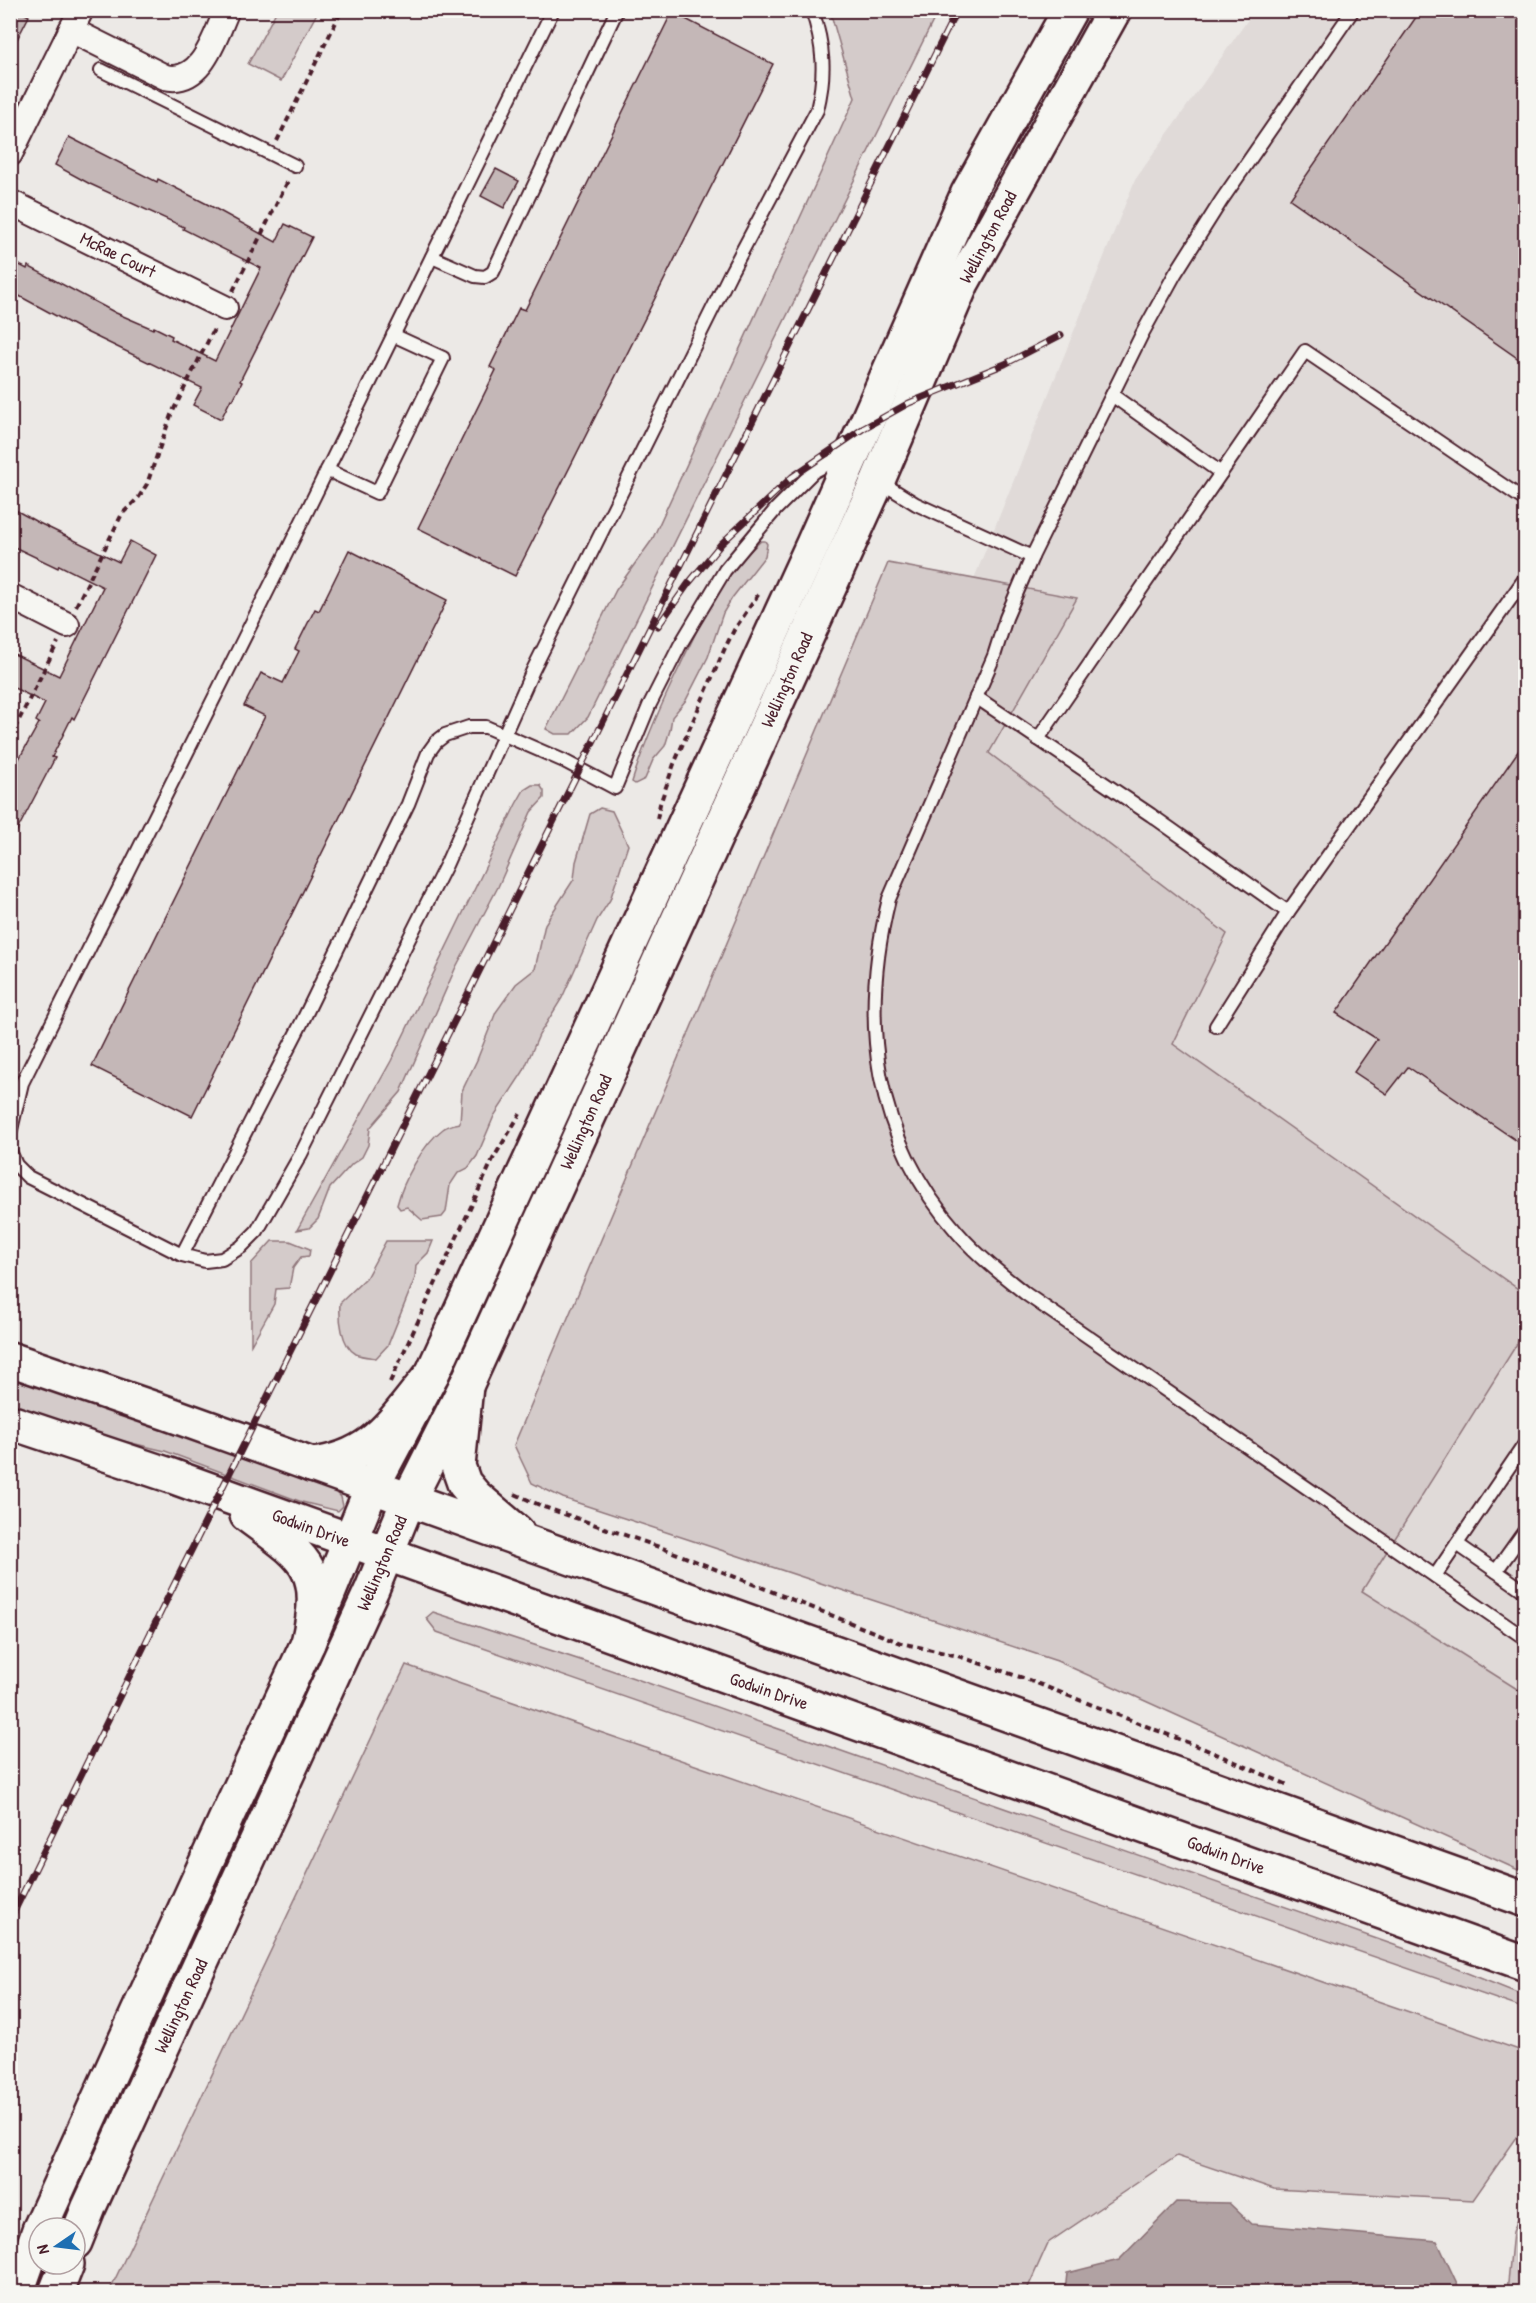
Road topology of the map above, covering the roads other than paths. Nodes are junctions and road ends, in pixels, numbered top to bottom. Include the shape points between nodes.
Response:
1 (227, 10) edge
2 (553, 10) edge
3 (617, 10) edge
4 (812, 10) edge
5 (1070, 10) edge
6 (1114, 10) edge
7 (1353, 10) edge
8 (76, 20) edge
9 (101, 70) dead end
10 (161, 88) junction
11 (10, 154) edge
12 (295, 166) road end
13 (10, 202) edge
14 (432, 257) junction
15 (225, 308) road end
16 (393, 335) junction
17 (1112, 395) junction
18 (855, 449) junction
19 (327, 470) junction
20 (1221, 473) junction
21 (878, 480) junction
22 (1526, 501) edge
23 (1032, 556) junction
24 (1526, 577) edge
25 (10, 596) edge
26 (67, 625) dead end
27 (976, 697) junction
28 (503, 734) junction
29 (1038, 739) junction
30 (1288, 912) junction
31 (1216, 1026) dead end
32 (10, 1134) edge
33 (10, 1150) edge
34 (182, 1255) junction
35 (10, 1359) edge
36 (432, 1374) junction
37 (466, 1386) junction
38 (10, 1422) edge
39 (1526, 1442) edge
40 (311, 1466) junction
41 (372, 1487) junction
42 (219, 1494) junction
43 (408, 1500) junction
44 (1526, 1529) edge
45 (350, 1542) junction
46 (1457, 1544) junction
47 (535, 1546) junction
48 (386, 1554) junction
49 (1496, 1571) junction
50 (1435, 1576) junction
51 (1526, 1592) edge
52 (1526, 1639) edge
53 (309, 1644) junction
54 (1526, 1900) edge
55 (1526, 1964) edge
56 (45, 2216) edge
57 (85, 2216) edge
58 (27, 2263) edge
59 (62, 2276) edge
60 (17, 2292) edge
61 (56, 2292) edge

1 - 10 street via 196,69
2 - 14 lane
3 - 14 lane via 493,272 485,277 475,276
4 - 28 lane via 823,59 823,87 817,110 730,274
5 - 18 main road, Wellington Road via 968,193
6 - 21 main road, Wellington Road via 962,283
7 - 17 lane via 1181,264
8 - 10 street
8 - 11 street
9 - 10 lane
10 - 12 lane
13 - 15 street, McRae Court
14 - 16 lane
16 - 19 lane
16 - 19 lane via 443,358 377,493
17 - 20 lane
17 - 23 lane
18 - 28 lane via 813,472 725,570 649,706 615,788
18 - 36 main road, Wellington Road
19 - 32 lane via 22,1083
20 - 22 lane via 1305,351
20 - 29 lane
21 - 23 lane via 916,504
21 - 37 main road, Wellington Road
23 - 27 lane
24 - 30 lane
25 - 26 street
27 - 29 lane
27 - 50 lane via 897,876 879,938 873,1017 877,1063 894,1130 910,1166 958,1233 1026,1294
28 - 34 lane via 446,865 301,1154 257,1231 242,1247 222,1259 205,1261
28 - 34 lane via 486,727 469,727 445,735 428,753 408,804 302,1022
29 - 30 lane
30 - 31 lane
33 - 34 lane via 16,1165 28,1177
35 - 40 main road
36 - 40 main road via 375,1442 352,1456
36 - 41 main road, Wellington Road
37 - 43 main road, Wellington Road
37 - 47 main road via 458,1466 464,1483
38 - 42 main road, Godwin Drive
39 - 46 lane
40 - 41 main road
41 - 43 main road
41 - 45 main road, Wellington Road
42 - 45 main road, Godwin Drive
42 - 53 main road via 291,1548 306,1566 316,1599
43 - 47 main road
43 - 48 main road, Wellington Road
44 - 49 lane
45 - 48 main road, Godwin Drive
45 - 53 main road, Wellington Road
46 - 49 lane
46 - 50 lane
47 - 54 main road
48 - 55 main road, Godwin Drive
48 - 57 main road, Wellington Road
49 - 51 lane
50 - 52 lane
53 - 56 main road, Wellington Road
58 - 60 main road, Wellington Road
59 - 61 main road

